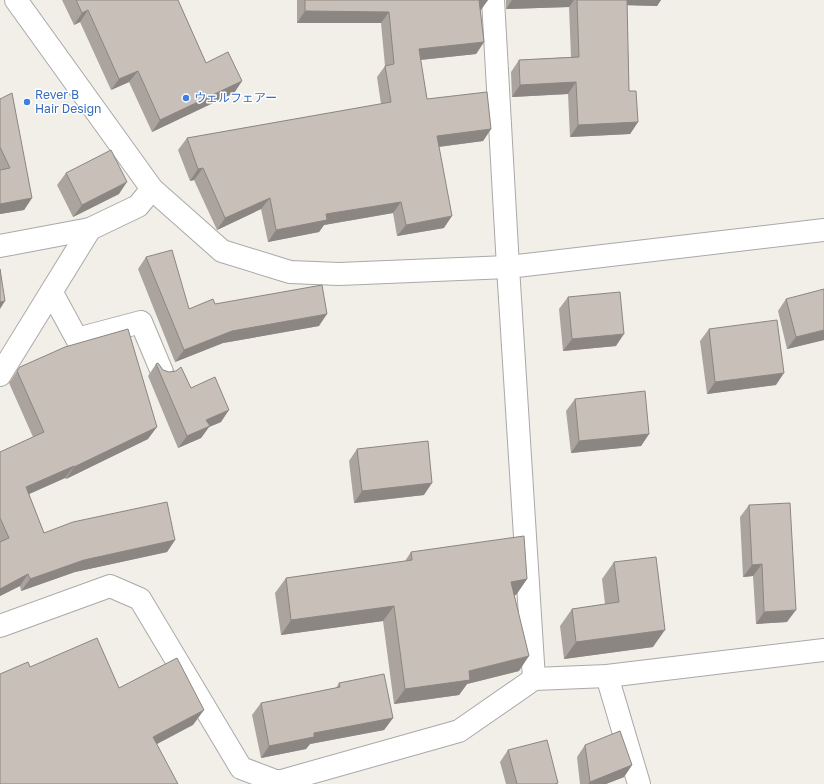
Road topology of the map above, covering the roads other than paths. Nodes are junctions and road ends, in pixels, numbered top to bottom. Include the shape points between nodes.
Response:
1 (16, 0) edge
2 (493, 0) edge
3 (152, 189) junction
4 (90, 229) junction
5 (824, 230) edge
6 (0, 246) edge
7 (508, 267) junction
8 (52, 292) junction
9 (162, 372) edge
10 (0, 375) edge
11 (0, 626) edge
12 (824, 650) edge
13 (607, 676) junction
14 (534, 679) junction
15 (639, 784) edge

1 - 3 street
2 - 7 street
3 - 4 street via 138,206
3 - 7 street via 222,251 290,272 339,274
4 - 6 street
4 - 8 street
5 - 7 street
7 - 14 street
8 - 9 street via 77,339 141,322
8 - 10 street
11 - 14 street via 110,586 140,599 241,768 278,782 459,731
12 - 13 street
13 - 14 street
13 - 15 street

